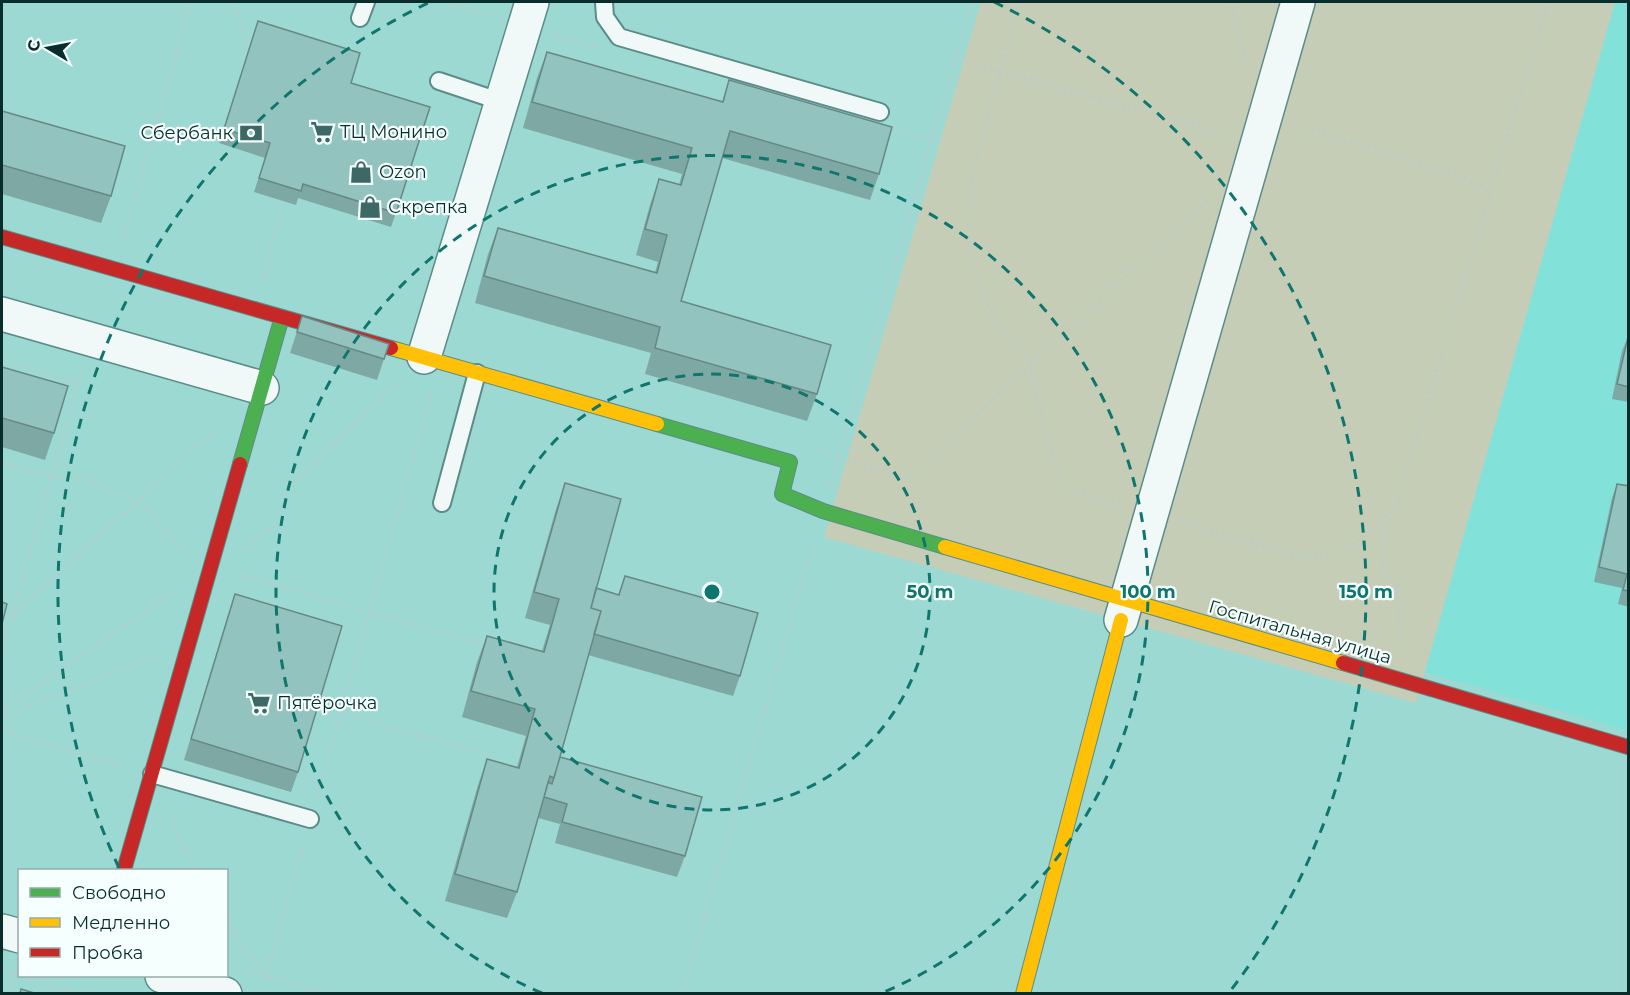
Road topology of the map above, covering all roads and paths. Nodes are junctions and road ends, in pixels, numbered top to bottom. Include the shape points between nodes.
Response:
1 (234, 2) edge
2 (366, 2) edge
3 (444, 2) edge
4 (604, 2) edge
5 (1298, 2) edge
6 (528, 14) edge
7 (360, 18) dead end
8 (249, 49) edge
9 (954, 59) dead end
10 (439, 81) dead end
11 (502, 102) junction
12 (880, 112) dead end
13 (1260, 134) junction
14 (1491, 191) dead end
15 (1210, 197) dead end
16 (283, 201) edge
17 (2, 237) edge
18 (263, 281) dead end
19 (2, 314) edge
20 (282, 317) junction
21 (424, 357) junction
22 (2, 361) edge
23 (477, 373) junction
24 (78, 383) dead end
25 (262, 388) junction
26 (220, 426) dead end
27 (838, 457) dead end
28 (2, 463) edge
29 (137, 501) junction
30 (442, 503) dead end
31 (1389, 512) dead end
32 (216, 568) junction
33 (172, 593) dead end
34 (1124, 610) junction
35 (2, 613) edge
36 (189, 642) junction
37 (488, 645) edge
38 (1400, 652) dead end
39 (2, 711) edge
40 (341, 713) dead end
41 (2, 717) edge
42 (2, 731) edge
43 (1629, 747) edge
44 (489, 755) dead end
45 (156, 775) junction
46 (310, 819) dead end
47 (124, 869) edge
48 (197, 869) edge
49 (228, 922) edge
50 (2, 931) edge
51 (18, 935) edge
52 (2, 971) edge
53 (15, 975) junction
54 (18, 976) edge
55 (22, 977) edge
56 (185, 977) edge
57 (266, 977) junction
58 (231, 981) edge
59 (9, 993) edge
60 (80, 993) edge
61 (325, 993) edge
62 (1023, 993) edge

1 - 8 path
2 - 7 lane
3 - 6 path
4 - 12 lane via 604,17 619,37
5 - 13 street
6 - 11 street
9 - 13 path
10 - 11 lane
11 - 21 street via 484,182
13 - 14 path via 1316,129 1335,140 1375,147 1407,161 1450,171
13 - 34 street
15 - 27 path via 908,478
16 - 18 path
17 - 20 street
19 - 25 street
20 - 21 street
20 - 25 street
21 - 23 street
21 - 32 path via 288,489 280,520
22 - 24 path
23 - 30 lane
23 - 34 street, Госпитальная улица via 790,462 782,494
25 - 32 street
26 - 29 path
28 - 29 path via 51,477 84,479
29 - 32 path via 178,546
29 - 35 path via 12,616
31 - 38 path via 1382,565 1398,593
32 - 36 street
32 - 37 path
33 - 39 path
34 - 43 street, Госпитальная улица
34 - 62 street
36 - 41 path
36 - 45 street
40 - 44 path
42 - 45 path
45 - 46 lane
45 - 47 street
45 - 48 path via 179,837
49 - 57 path
50 - 51 street
52 - 53 path
53 - 54 path
53 - 59 path
55 - 60 path
56 - 58 street
57 - 58 path
57 - 61 path

